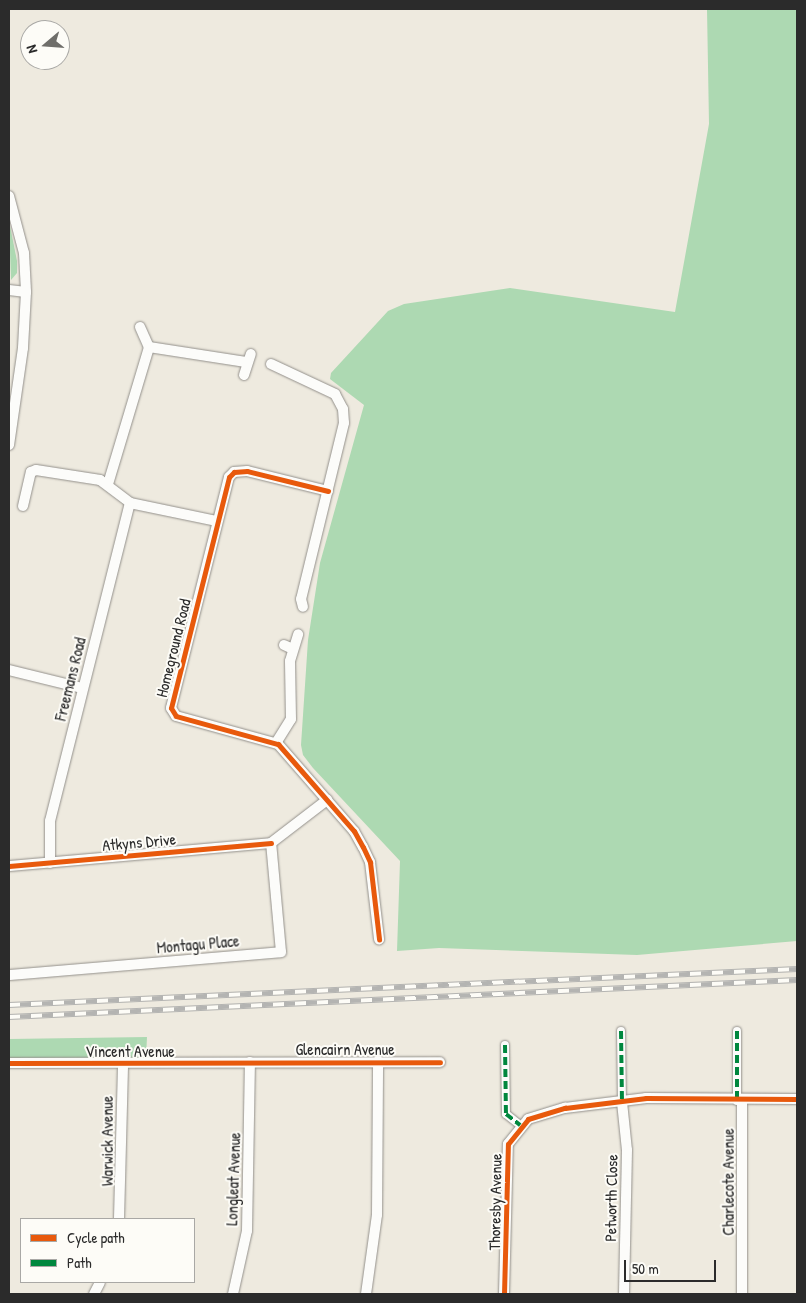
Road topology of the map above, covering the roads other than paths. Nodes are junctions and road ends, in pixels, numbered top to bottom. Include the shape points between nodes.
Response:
1 (9, 196) edge
2 (9, 290) edge
3 (26, 292) junction
4 (140, 327) dead end
5 (149, 347) junction
6 (271, 364) dead end
7 (244, 374) dead end
8 (13, 398) edge
9 (9, 445) edge
10 (108, 484) junction
11 (328, 491) junction
12 (130, 503) junction
13 (23, 506) dead end
14 (217, 521) junction
15 (304, 607) dead end
16 (298, 634) dead end
17 (9, 670) edge
18 (82, 688) junction
19 (276, 743) junction
20 (327, 800) junction
21 (271, 843) junction
22 (50, 863) junction
23 (9, 866) edge
24 (380, 939) dead end
25 (9, 975) edge
26 (622, 1031) dead end
27 (737, 1031) dead end
28 (505, 1045) dead end
29 (378, 1061) junction
30 (250, 1062) junction
31 (440, 1062) dead end
32 (9, 1063) edge
33 (123, 1063) junction
34 (797, 1099) edge
35 (740, 1101) junction
36 (622, 1102) junction
37 (520, 1126) junction
38 (118, 1218) edge
39 (233, 1294) edge
40 (366, 1294) edge
41 (504, 1294) edge
42 (624, 1294) edge
43 (742, 1294) edge

1 - 3 street via 24,254
2 - 3 street
3 - 8 street
4 - 5 street
5 - 7 street via 249,358
5 - 10 street
6 - 11 street via 336,394 343,408 344,424
8 - 9 street
10 - 12 street
10 - 13 street via 33,470
11 - 14 street, Homeground Road via 234,472 225,483
11 - 15 street via 301,599
12 - 14 street
12 - 18 street, Freemans Road
14 - 19 street, Homeground Road via 173,713
16 - 19 street via 288,647 291,719
17 - 18 street
18 - 22 street, Freemans Road via 50,820
19 - 20 street
20 - 21 street
20 - 24 street via 354,831 370,862
21 - 22 street, Atkyns Drive
21 - 25 street, Montagu Place via 281,952
22 - 23 street, Atkyns Drive
26 - 36 street
27 - 35 street
28 - 37 street via 506,1114
29 - 30 street, Glencairn Avenue
29 - 31 street, Glencairn Avenue
29 - 40 street, Glencairn Avenue via 377,1215
30 - 33 street, Vincent Avenue
30 - 39 street, Longleat Avenue via 248,1231
32 - 33 street, Vincent Avenue
33 - 38 street, Warwick Avenue via 122,1198
34 - 35 street, Thoresby Avenue
35 - 36 street, Thoresby Avenue via 646,1098
35 - 43 street, Charlecote Avenue
36 - 37 street, Thoresby Avenue via 539,1113
36 - 42 street, Petworth Close via 628,1150
37 - 41 street, Thoresby Avenue via 508,1144

